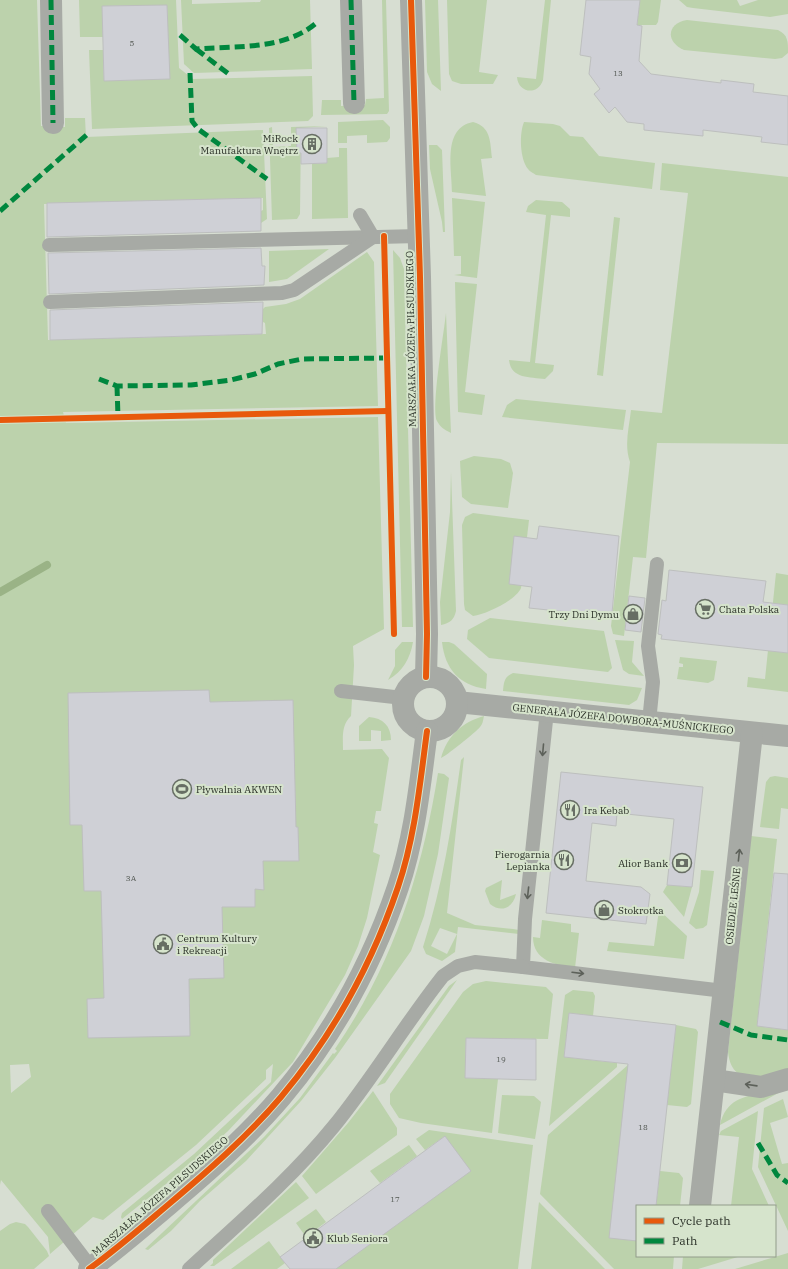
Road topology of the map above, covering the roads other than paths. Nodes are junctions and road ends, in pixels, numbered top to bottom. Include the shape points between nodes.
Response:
1 (50, 0) edge
2 (351, 0) edge
3 (411, 0) edge
4 (354, 103) dead end
5 (53, 123) dead end
6 (360, 215) dead end
7 (419, 236) junction
8 (373, 237) junction
9 (49, 245) dead end
10 (50, 302) dead end
11 (657, 564) dead end
12 (426, 677) junction
13 (341, 691) dead end
14 (403, 698) junction
15 (457, 702) junction
16 (547, 711) junction
17 (649, 722) junction
18 (427, 731) junction
19 (752, 733) junction
20 (788, 736) edge
21 (523, 967) junction
22 (724, 991) junction
23 (788, 1079) edge
24 (714, 1080) junction
25 (700, 1205) edge
26 (48, 1212) dead end
27 (91, 1269) edge
28 (189, 1269) edge

1 - 5 street
2 - 4 street
3 - 7 street, MARSZAŁKA JÓZEFA PIŁSUDSKIEGO
6 - 8 lane
7 - 8 lane
7 - 12 street, MARSZAŁKA JÓZEFA PIŁSUDSKIEGO via 428,634
8 - 9 lane
8 - 10 lane via 294,290 282,293
11 - 17 lane via 648,646 653,682
12 - 14 street via 412,684
12 - 15 street via 444,681 453,690
13 - 14 lane
14 - 18 street via 404,715 408,722 415,728
15 - 16 street, GENERAŁA JÓZEFA DOWBORA-MUŚNICKIEGO
15 - 18 street via 457,709 450,722 438,731
16 - 17 street, GENERAŁA JÓZEFA DOWBORA-MUŚNICKIEGO
16 -> 21 lane via 525,919
17 - 19 street, GENERAŁA JÓZEFA DOWBORA-MUŚNICKIEGO
18 - 27 street, MARSZAŁKA JÓZEFA PIŁSUDSKIEGO via 415,816 398,886 369,959 330,1032 304,1068 256,1125 200,1177
19 - 20 street, GENERAŁA JÓZEFA DOWBORA-MUŚNICKIEGO
22 -> 19 street, OSIEDLE LEŚNE
21 -> 22 lane
21 - 28 lane via 475,962 458,966 444,976 334,1127 294,1172
22 - 24 street, OSIEDLE LEŚNE
23 -> 24 street via 762,1087
24 - 25 street, OSIEDLE LEŚNE
26 - 27 lane

